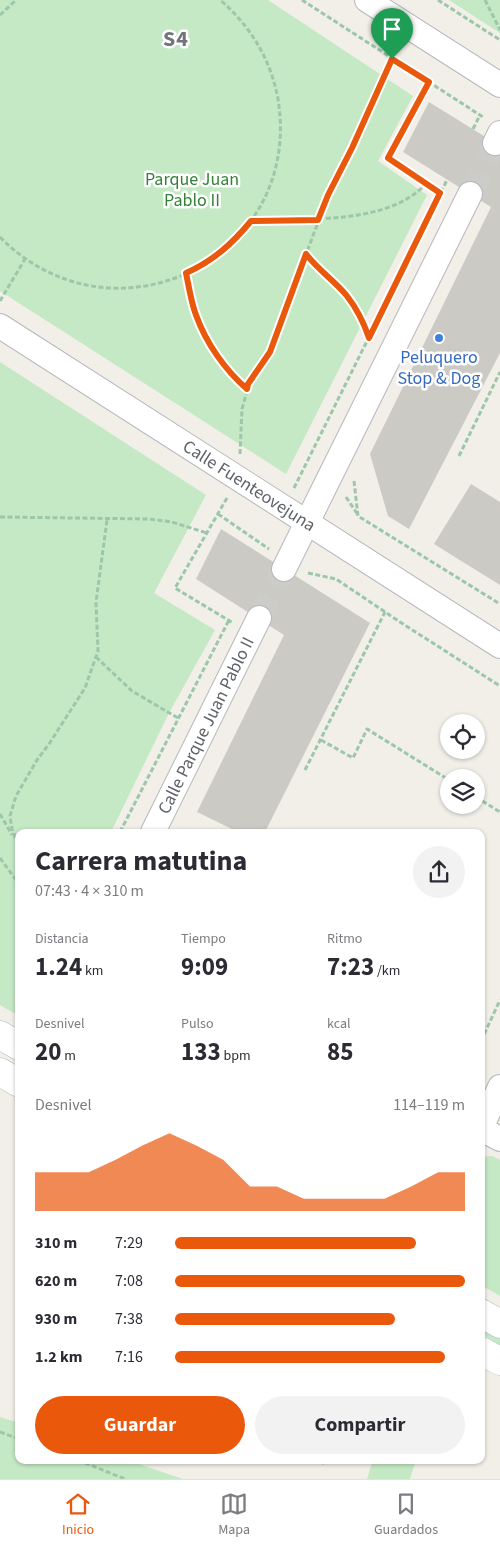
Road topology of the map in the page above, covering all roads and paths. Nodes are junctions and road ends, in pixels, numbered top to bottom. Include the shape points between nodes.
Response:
1 (16, 0) edge
2 (220, 0) edge
3 (302, 0) edge
4 (367, 0) edge
5 (438, 0) edge
6 (485, 0) edge
7 (0, 15) edge
8 (500, 30) edge
9 (500, 40) edge
10 (392, 59) junction
11 (429, 82) junction
12 (500, 84) edge
13 (480, 116) junction
14 (473, 129) dead end
15 (494, 132) edge
16 (447, 180) dead end
17 (426, 184) junction
18 (440, 193) junction
19 (470, 194) tunnel mouth
20 (318, 220) junction
21 (251, 221) junction
22 (0, 237) edge
23 (306, 254) junction
24 (25, 259) junction
25 (186, 273) junction
26 (0, 301) edge
27 (0, 326) edge
28 (369, 338) junction
29 (500, 372) edge
30 (247, 389) junction
31 (241, 446) dead end
32 (232, 452) dead end
33 (459, 456) dead end
34 (240, 457) dead end
35 (354, 480) dead end
36 (293, 491) dead end
37 (0, 517) edge
38 (107, 520) junction
39 (306, 523) junction
40 (208, 533) junction
41 (286, 565) junction
42 (500, 604) edge
43 (384, 612) junction
44 (259, 618) tunnel mouth
45 (500, 646) edge
46 (96, 657) junction
47 (500, 686) edge
48 (178, 718) junction
49 (321, 740) junction
50 (305, 770) dead end
51 (440, 774) edge
52 (485, 803) edge
53 (500, 812) edge
54 (0, 814) edge
55 (122, 829) edge
56 (154, 829) edge
57 (15, 838) edge
58 (15, 841) edge
59 (0, 858) edge
60 (15, 879) edge
61 (500, 1000) edge
62 (485, 1032) edge
63 (0, 1035) edge
64 (15, 1044) edge
65 (0, 1072) edge
66 (15, 1081) edge
67 (500, 1087) edge
68 (485, 1119) edge
69 (485, 1130) edge
70 (500, 1139) edge
71 (485, 1315) edge
72 (500, 1324) edge
73 (485, 1353) edge
74 (500, 1361) edge
75 (0, 1432) edge
76 (15, 1437) edge
77 (88, 1464) edge
78 (125, 1479) edge

1 - 7 path
2 - 21 path via 258,45 276,88 280,111 280,134 272,180
3 - 10 path
4 - 12 street
5 - 9 path
6 - 8 path
10 - 11 path
10 - 20 path
11 - 13 path
11 - 17 path via 388,158
13 - 14 path
13 - 15 path
16 - 18 path
17 - 18 path
17 - 20 path via 409,198 385,209
18 - 28 path
19 - 39 street
20 - 21 path
20 - 23 path
21 - 25 path via 220,253
22 - 24 path
23 - 28 path via 347,296 364,322
23 - 30 path via 270,352
24 - 25 path via 62,278 102,288 143,287
24 - 26 path
25 - 30 path via 195,315 201,327 222,361
27 - 39 street, Calle Fuenteovejuna
28 - 36 path
29 - 33 path
30 - 31 path
32 - 34 path
35 - 42 path via 358,516
37 - 38 path
38 - 40 path via 124,518 172,522
38 - 46 path via 96,602
39 - 41 street
39 - 45 street, Calle Fuenteovejuna
40 - 41 path via 218,514
40 - 48 path via 175,588 229,620
41 - 43 path via 336,579
43 - 47 path
43 - 49 path
44 - 56 street, Calle Parque Juan Pablo II
46 - 48 path via 132,691
46 - 57 path via 85,688 16,796 10,816
48 - 55 path
49 - 50 path
49 - 51 path via 353,758 367,729
52 - 53 path
54 - 58 path
59 - 60 path
61 - 62 path
63 - 64 main road
65 - 66 main road
67 - 68 street
69 - 70 street
71 - 72 main road
73 - 74 main road
75 - 76 path
77 - 78 path

